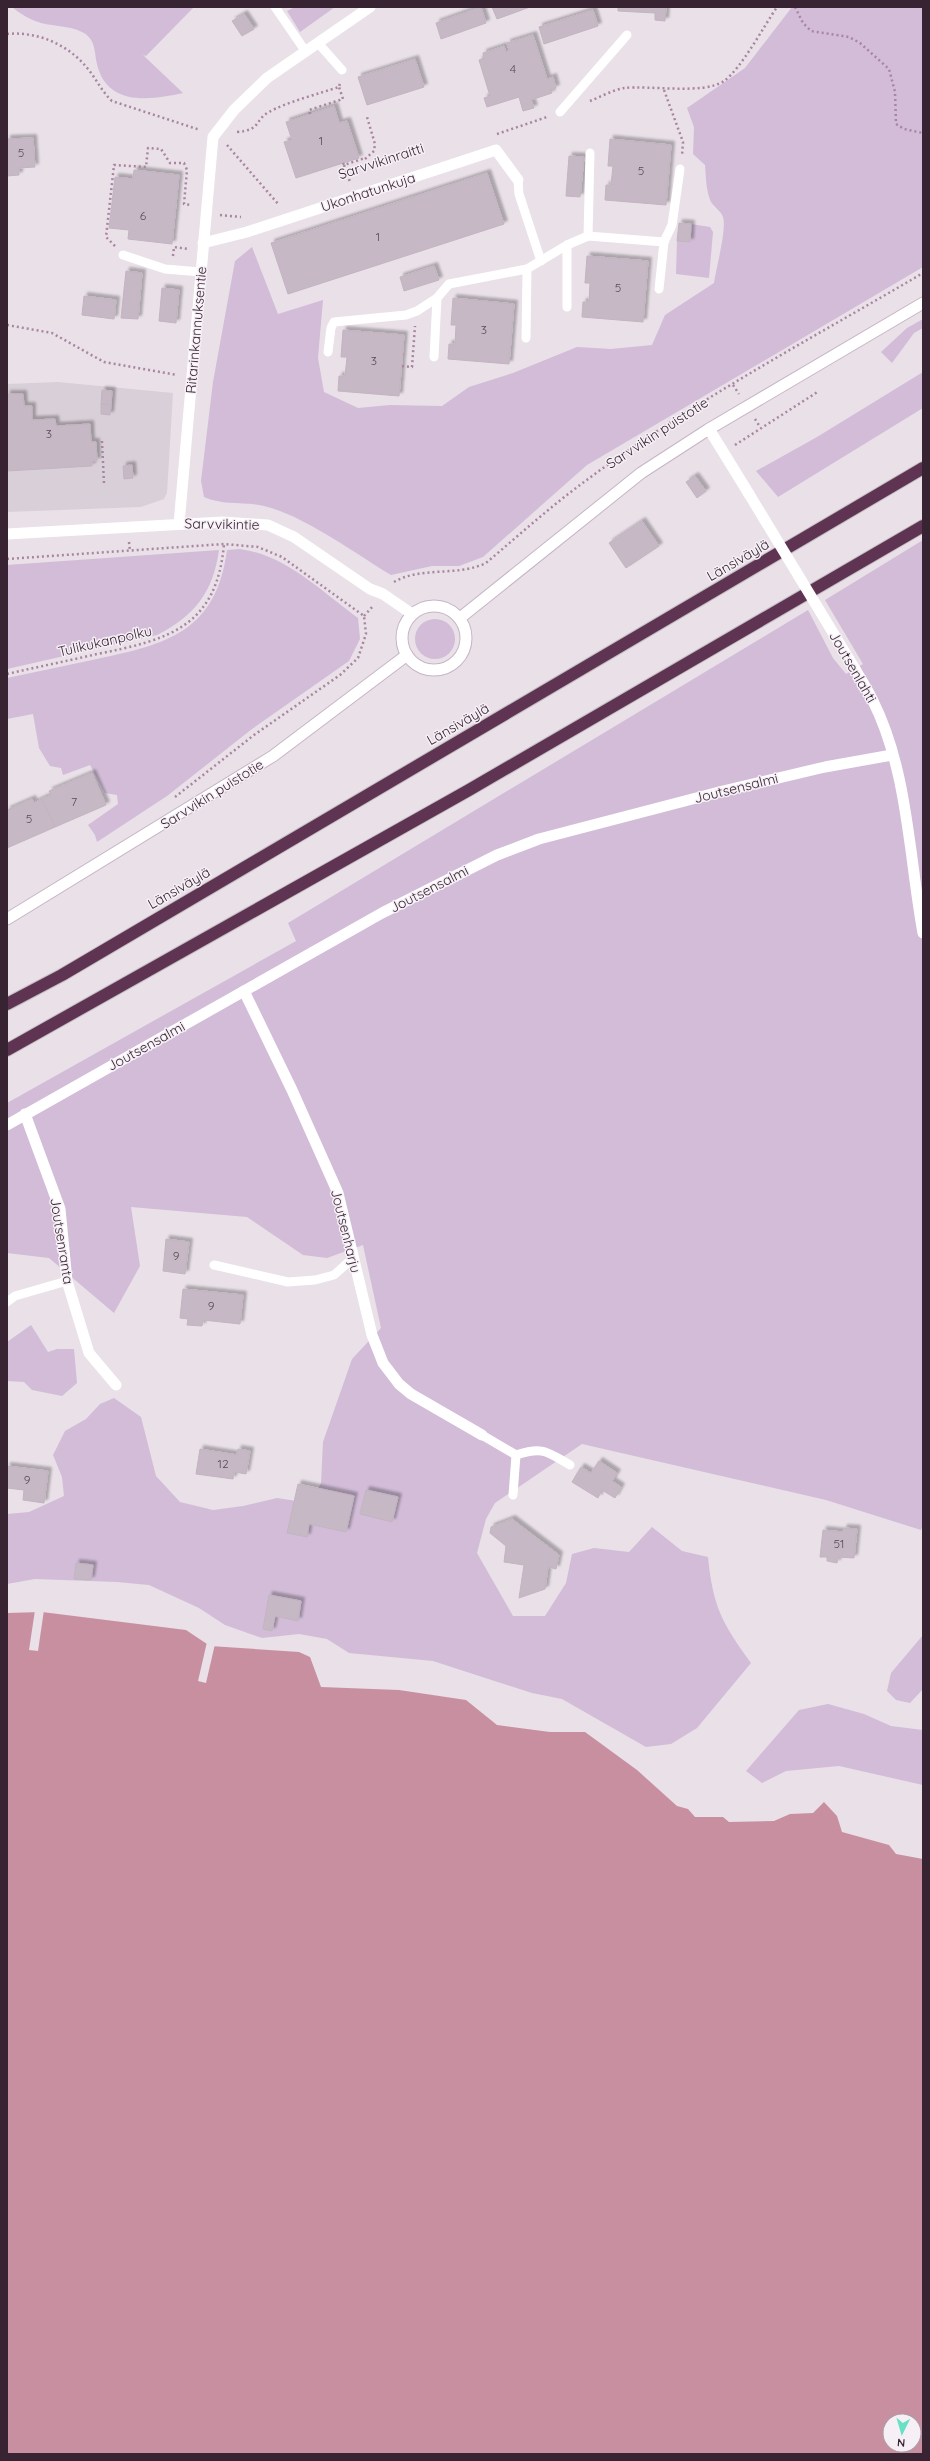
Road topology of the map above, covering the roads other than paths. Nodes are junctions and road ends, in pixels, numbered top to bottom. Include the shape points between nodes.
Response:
1 (275, 7) edge
2 (370, 7) edge
3 (627, 35) dead end
4 (318, 42) junction
5 (306, 52) junction
6 (342, 70) road end
7 (560, 112) road end
8 (590, 153) dead end
9 (680, 169) road end
10 (518, 180) joint
11 (588, 236) junction
12 (664, 242) junction
13 (203, 243) junction
14 (567, 245) junction
15 (123, 255) road end
16 (541, 261) junction
17 (527, 269) junction
18 (201, 272) junction
19 (659, 289) dead end
20 (437, 298) junction
21 (923, 303) edge
22 (567, 306) dead end
23 (526, 338) dead end
24 (328, 352) dead end
25 (434, 357) dead end
26 (709, 429) junction
27 (923, 468) edge
28 (179, 524) junction
29 (923, 526) edge
30 (7, 534) edge
31 (412, 614) junction
32 (460, 618) junction
33 (407, 655) junction
34 (892, 756) junction
35 (7, 919) edge
36 (923, 933) edge
37 (244, 991) junction
38 (7, 1004) edge
39 (7, 1050) edge
40 (25, 1114) junction
41 (7, 1125) edge
42 (353, 1258) junction
43 (214, 1265) dead end
44 (67, 1281) junction
45 (7, 1302) edge
46 (116, 1385) dead end
47 (482, 1435) joint
48 (516, 1455) junction
49 (570, 1465) dead end
50 (513, 1495) dead end

1 - 5 lane
2 - 4 street
3 - 7 lane
4 - 5 street
4 - 6 lane
5 - 13 street, Ritarinkannuksentie via 267,78 234,110 213,137
8 - 11 lane
9 - 12 lane via 672,225
10 - 13 street, Ukonhatunkuja via 496,150 247,232
10 - 16 lane
11 - 12 lane
11 - 14 lane
12 - 19 lane
13 - 18 street, Ritarinkannuksentie
14 - 16 lane
14 - 22 lane
15 - 18 lane via 165,269
16 - 17 lane
17 - 20 lane via 449,284
17 - 23 lane
18 - 28 street, Ritarinkannuksentie
20 - 24 lane via 406,315 334,322
20 - 25 lane
21 - 26 street, Sarvvikin puistotie
26 - 32 street, Sarvvikin puistotie via 641,473
26 - 34 street, Joutsenlahti, bridge via 873,700
27 - 38 highway, Länsiväylä
28 - 30 street, Sarvvikintie
28 - 31 street, Sarvvikintie via 242,521 268,525 294,537 370,589 383,594
29 - 39 highway via 469,790
31 - 32 street via 429,606 438,606 454,612
31 - 33 street via 403,630 402,643
32 - 33 street via 467,641 465,650 454,664 445,669 427,670 419,667
33 - 35 street, Sarvvikin puistotie via 273,756
34 - 36 street, Joutsenlahti via 906,810
34 - 37 street, Joutsensalmi via 825,767 737,787 539,839 448,878
37 - 40 street, Joutsensalmi
37 - 42 street, Joutsenharju via 338,1193
40 - 41 street, Joutsensalmi
40 - 44 street, Joutsenranta via 60,1209
42 - 43 lane via 334,1275 315,1280 288,1282
42 - 47 street, Joutsenharju via 372,1335 383,1363 399,1384 411,1394
44 - 45 lane via 15,1296
44 - 46 street, Joutsenranta via 89,1353
47 - 48 lane
48 - 49 lane via 531,1450 545,1450
48 - 50 lane

